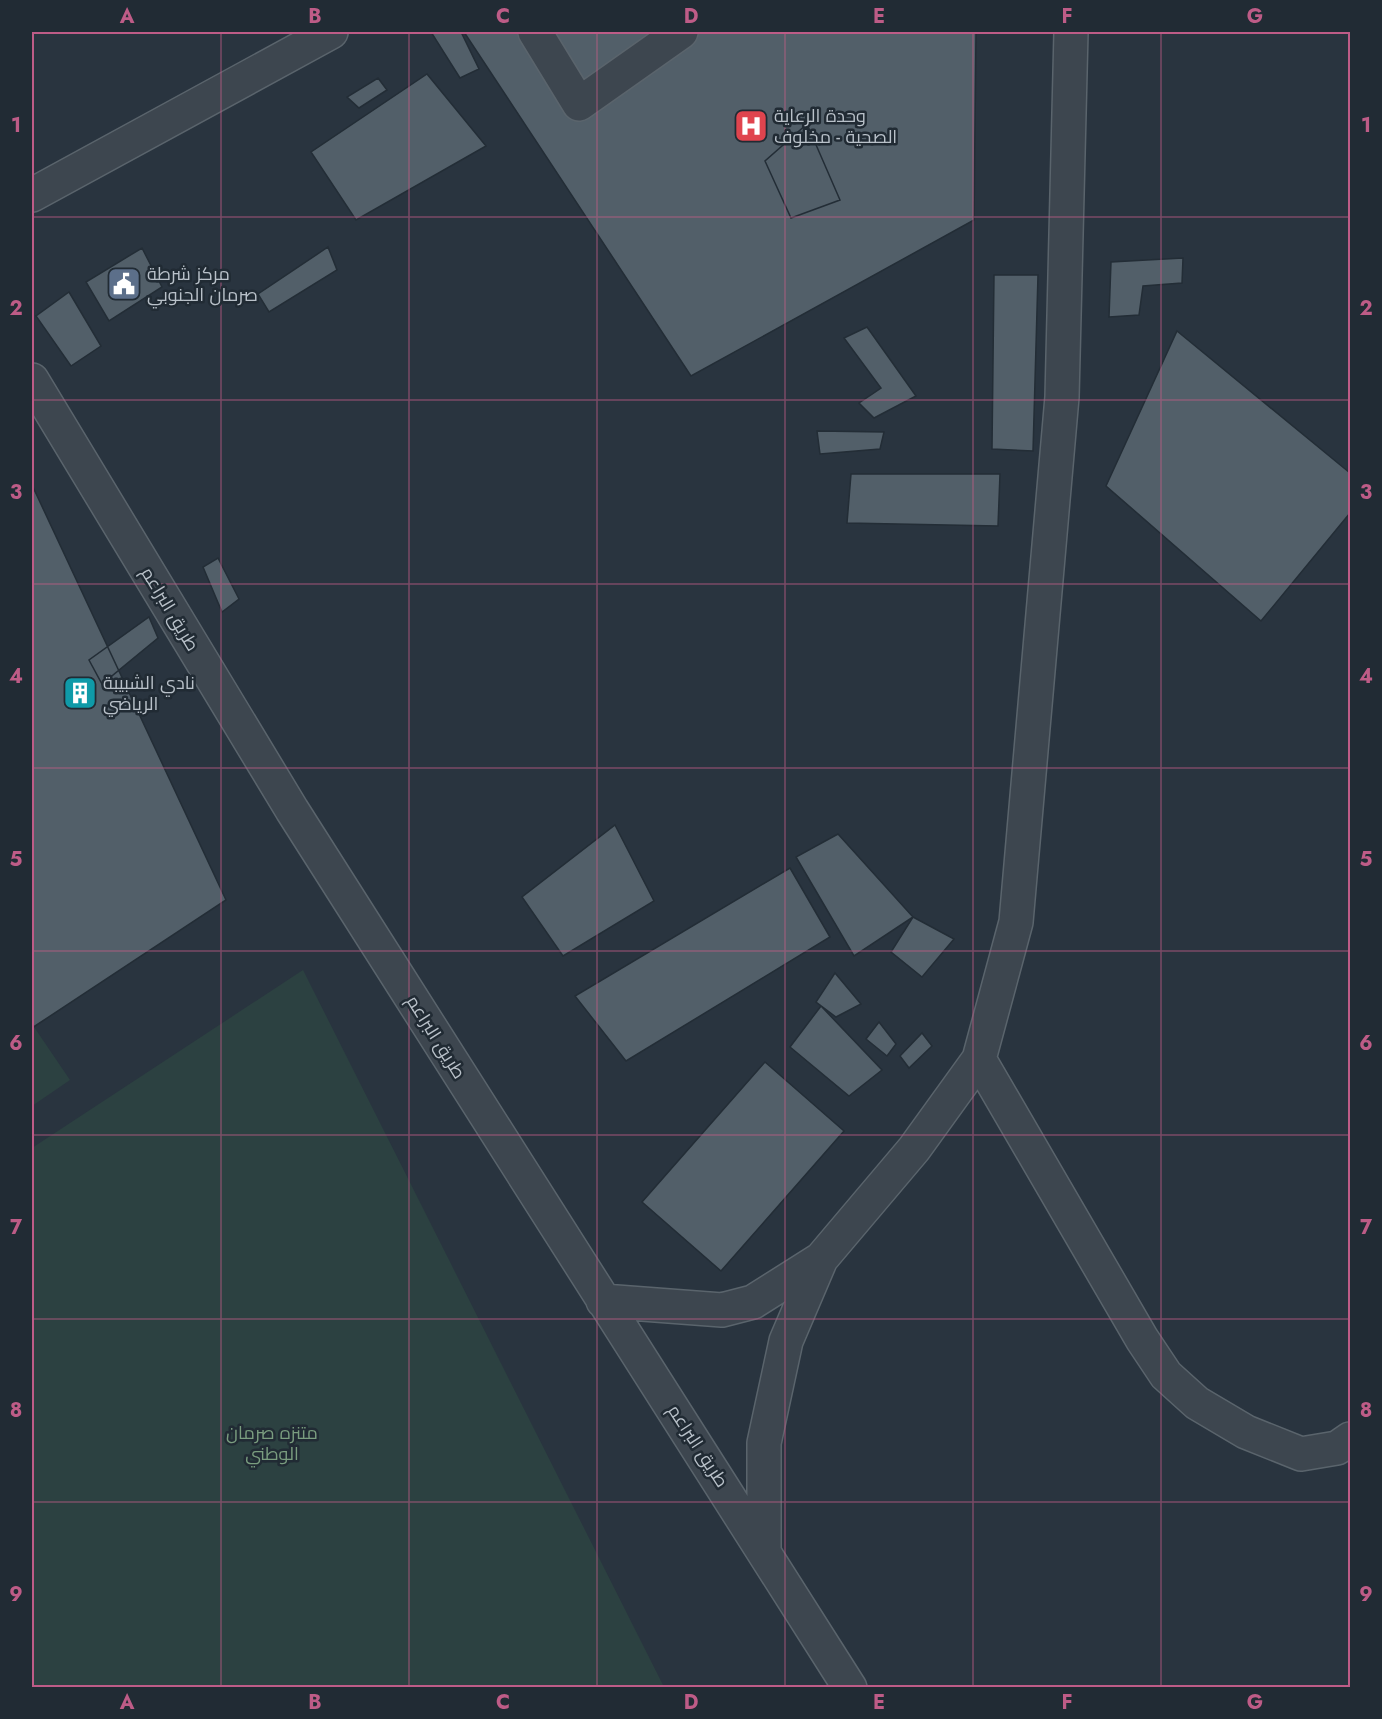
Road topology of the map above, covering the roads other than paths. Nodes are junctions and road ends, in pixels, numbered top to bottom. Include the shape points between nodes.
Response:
1 (283, 32) edge
2 (331, 32) edge
3 (535, 32) edge
4 (681, 32) edge
5 (1071, 32) edge
6 (32, 173) edge
7 (32, 195) edge
8 (32, 380) edge
9 (979, 1059) junction
10 (821, 1259) junction
11 (603, 1301) junction
12 (1346, 1447) edge
13 (764, 1549) junction
14 (850, 1688) edge

1 - 6 street
2 - 7 street
3 - 4 street via 579,104
5 - 9 street via 1062,397 1017,922
8 - 11 street, طريق البراعم via 292,810
9 - 10 street via 914,1149
9 - 12 street via 1166,1375 1197,1402 1246,1432 1301,1454
10 - 11 street via 753,1302 722,1310
10 - 13 street via 786,1341 764,1443
11 - 13 street, طريق البراعم
13 - 14 street, طريق البراعم

